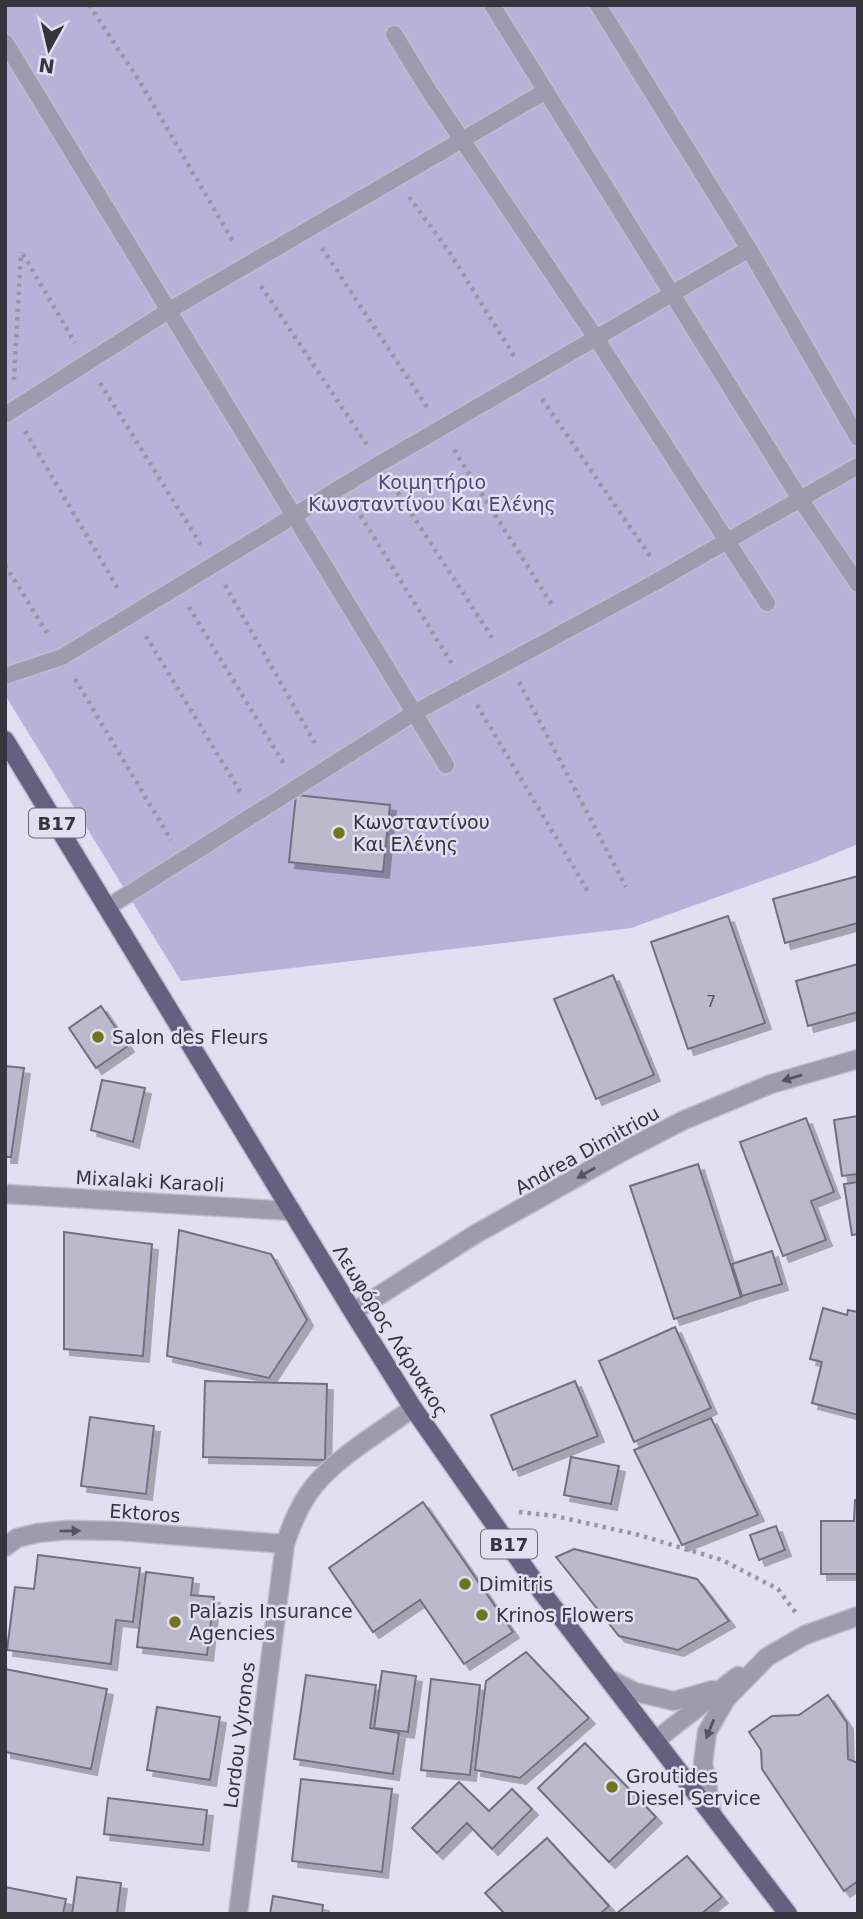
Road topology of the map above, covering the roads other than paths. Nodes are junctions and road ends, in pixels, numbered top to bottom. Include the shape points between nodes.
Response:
1 (492, 5) edge
2 (598, 5) edge
3 (394, 34) dead end
4 (5, 42) edge
5 (546, 92) junction
6 (463, 141) junction
7 (749, 249) junction
8 (673, 293) junction
9 (168, 311) junction
10 (596, 338) junction
11 (9, 412) edge
12 (858, 438) edge
13 (858, 466) edge
14 (800, 499) junction
15 (292, 516) junction
16 (726, 541) junction
17 (858, 584) edge
18 (767, 603) dead end
19 (5, 676) edge
20 (414, 713) junction
21 (5, 740) edge
22 (446, 765) dead end
23 (108, 907) junction
24 (858, 1059) edge
25 (5, 1194) edge
26 (292, 1211) junction
27 (352, 1312) junction
28 (413, 1408) junction
29 (285, 1544) junction
30 (5, 1547) edge
31 (858, 1616) edge
32 (767, 1657) junction
33 (607, 1678) junction
34 (720, 1688) junction
35 (656, 1741) junction
36 (712, 1813) junction
37 (238, 1914) edge
38 (788, 1914) edge

1 - 5 lane
2 - 7 lane
3 - 6 lane
4 - 9 lane
5 - 6 lane
5 - 8 lane
6 - 9 lane
6 - 10 lane
7 - 8 lane
7 - 12 lane
8 - 10 lane
8 - 14 lane
9 - 11 lane
9 - 15 lane
10 - 15 lane
10 - 16 lane
13 - 14 lane
14 - 16 lane
14 - 17 lane
15 - 19 lane via 62,657
15 - 20 lane
16 - 18 lane
16 - 20 lane
20 - 22 lane
20 - 23 lane
21 - 23 main road, Λεωφόρος Λάρνακος / B17
23 - 26 main road, Λεωφόρος Λάρνακος / B17
24 -> 27 street, Andrea Dimitriou via 771,1084 684,1120 474,1236
25 - 26 street, Mixalaki Karaoli
26 - 27 main road, Λεωφόρος Λάρνακος / B17
27 - 28 main road, Λεωφόρος Λάρνακος / B17
28 - 29 street, Lordou Vyronos via 316,1484
28 - 33 main road, Λεωφόρος Λάρνακος / B17
30 -> 29 street, Ektoros via 18,1538 66,1530
29 - 37 street, Lordou Vyronos
31 - 32 street via 811,1633
32 - 34 street
32 -> 36 street via 726,1699 707,1732 703,1763
33 - 34 street via 635,1692 674,1701
33 - 35 main road, Λεωφόρος Λάρνακος / B17
34 - 35 street
35 - 36 main road, Λεωφόρος Λάρνακος / B17
36 - 38 main road, Λεωφόρος Λάρνακος / B17

